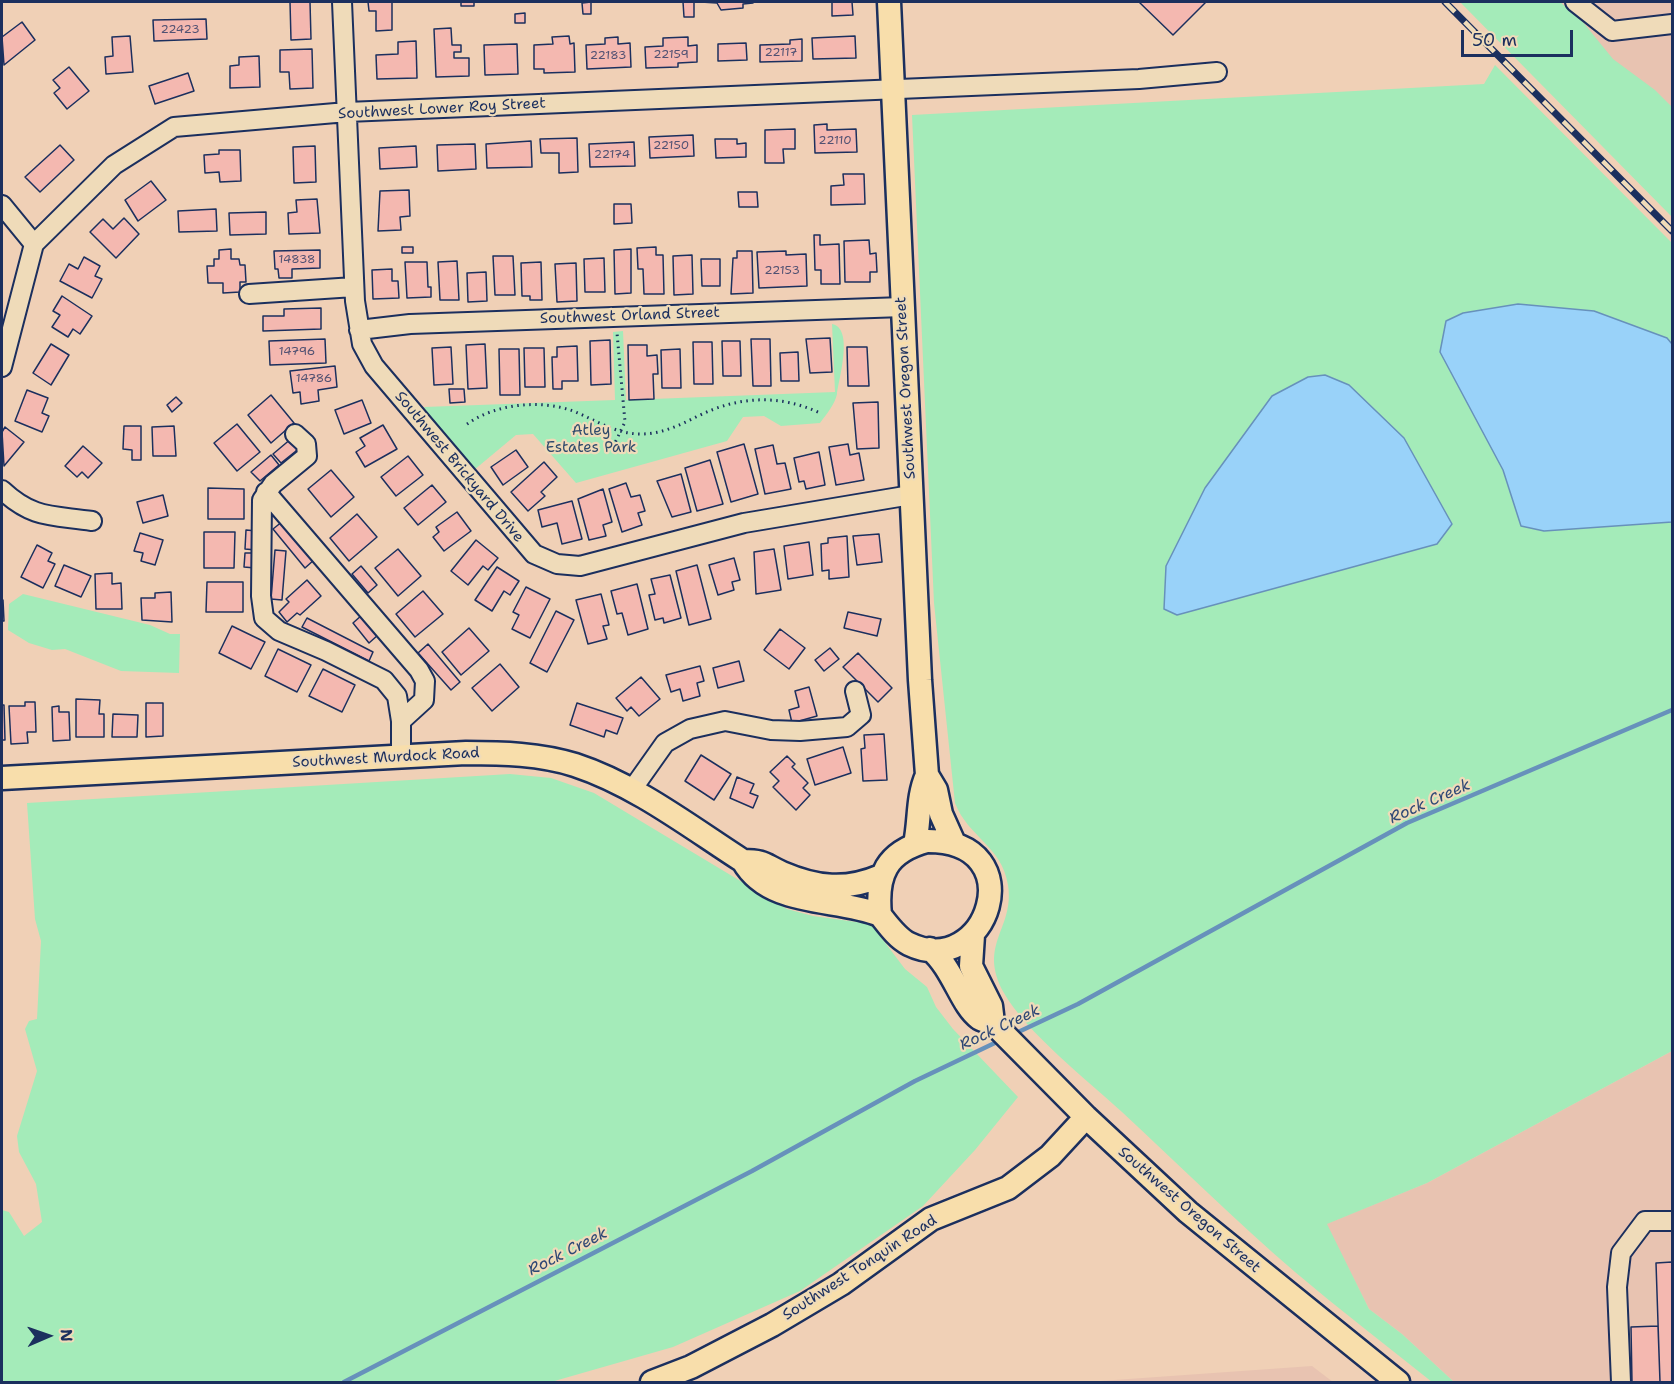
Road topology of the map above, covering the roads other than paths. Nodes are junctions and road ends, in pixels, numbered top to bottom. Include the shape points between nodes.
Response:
1 (342, 2) edge
2 (889, 2) edge
3 (1575, 2) edge
4 (1672, 24) edge
5 (1217, 72) dead end
6 (893, 90) junction
7 (347, 112) junction
8 (2, 205) edge
9 (34, 244) junction
10 (354, 287) junction
11 (249, 294) dead end
12 (903, 307) junction
13 (359, 330) junction
14 (2, 368) edge
15 (295, 434) dead end
16 (2, 490) edge
17 (266, 492) junction
18 (911, 495) junction
19 (92, 521) dead end
20 (855, 691) dead end
21 (401, 721) junction
22 (401, 756) junction
23 (927, 775) junction
24 (2, 778) edge
25 (631, 791) junction
26 (954, 843) junction
27 (915, 844) junction
28 (743, 861) junction
29 (881, 876) junction
30 (880, 915) junction
31 (973, 935) junction
32 (930, 949) junction
33 (993, 1023) junction
34 (1086, 1118) junction
35 (1672, 1221) edge
36 (652, 1383) edge
37 (1398, 1383) edge
38 (1621, 1383) edge

1 - 7 street, Southwest Brickyard Drive
2 - 6 main road, Southwest Oregon Street
3 - 4 street via 1612,31
5 - 6 street, Southwest Lower Roy Street
6 - 7 street, Southwest Lower Roy Street
6 - 12 main road, Southwest Oregon Street
7 - 9 street, Southwest Lower Roy Street via 174,127 114,165
7 - 10 street, Southwest Brickyard Drive
8 - 9 street
9 - 14 street
10 - 11 street
10 - 13 street, Southwest Brickyard Drive
12 - 13 street, Southwest Orland Street via 402,324
12 - 18 main road, Southwest Oregon Street
13 - 18 street, Southwest Brickyard Drive via 374,366 513,531 534,554 557,564 592,564 744,523
15 - 17 street via 306,444 307,456
16 - 19 street via 33,513
17 - 21 street via 422,676 424,699
17 - 21 street via 262,500 264,618 279,631 384,680 397,696
18 - 23 main road, Southwest Oregon Street
20 - 25 street via 861,715 847,727 800,731 725,720 690,729 665,743
21 - 22 street
22 - 24 main road, Southwest Murdock Road
22 - 25 main road, Southwest Murdock Road via 533,756 576,766
23 - 26 main road, Southwest Oregon Street
23 - 27 main road, Southwest Oregon Street via 920,791
25 - 28 main road, Southwest Murdock Road
26 - 27 main road
26 - 31 main road, Southwest Oregon Street via 985,868 992,892 989,908
27 - 29 main road via 896,856
28 - 29 main road, Southwest Murdock Road via 762,861 801,880 838,888
28 - 30 main road, Southwest Murdock Road via 752,876 787,893
29 - 30 main road
30 - 32 main road, Southwest Oregon Street via 908,944
31 - 32 main road via 953,946
31 - 33 main road, Southwest Oregon Street via 971,966 991,1006
32 - 33 main road, Southwest Oregon Street via 943,959 979,1018
33 - 34 main road, Southwest Oregon Street
34 - 36 main road, Southwest Tonquin Road via 1050,1156 1008,1188 931,1220 841,1284 772,1325
34 - 37 main road, Southwest Oregon Street via 1188,1212
35 - 38 street via 1645,1221 1622,1253 1617,1287

